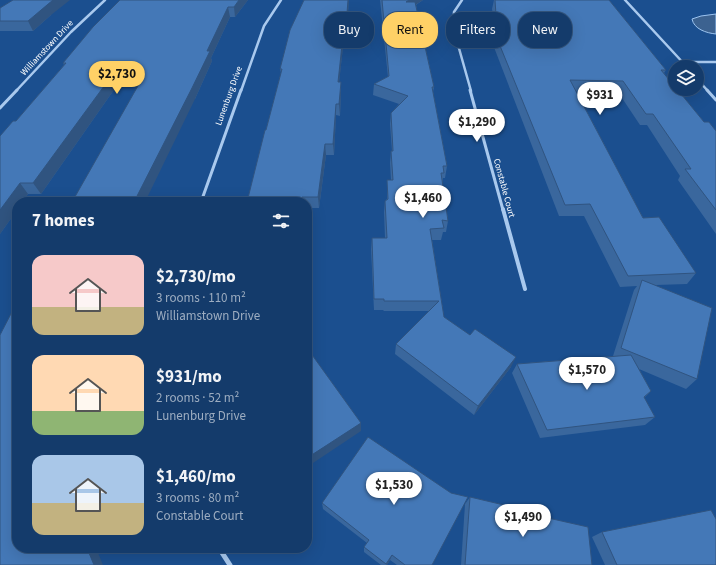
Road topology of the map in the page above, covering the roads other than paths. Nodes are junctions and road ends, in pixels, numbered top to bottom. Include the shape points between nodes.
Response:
1 (105, 0) edge
2 (281, 0) edge
3 (462, 0) edge
4 (625, 0) edge
5 (680, 60) edge
6 (704, 62) edge
7 (716, 62) edge
8 (704, 87) edge
9 (716, 100) edge
10 (0, 108) edge
11 (203, 197) edge
12 (525, 289) dead end
13 (222, 553) edge
14 (230, 565) edge

1 - 10 street, Williamstown Drive via 70,32
2 - 11 street, Lunenburg Drive via 264,26
3 - 12 street, Constable Court via 454,12 453,27
4 - 5 street
6 - 7 street
8 - 9 street
13 - 14 street

